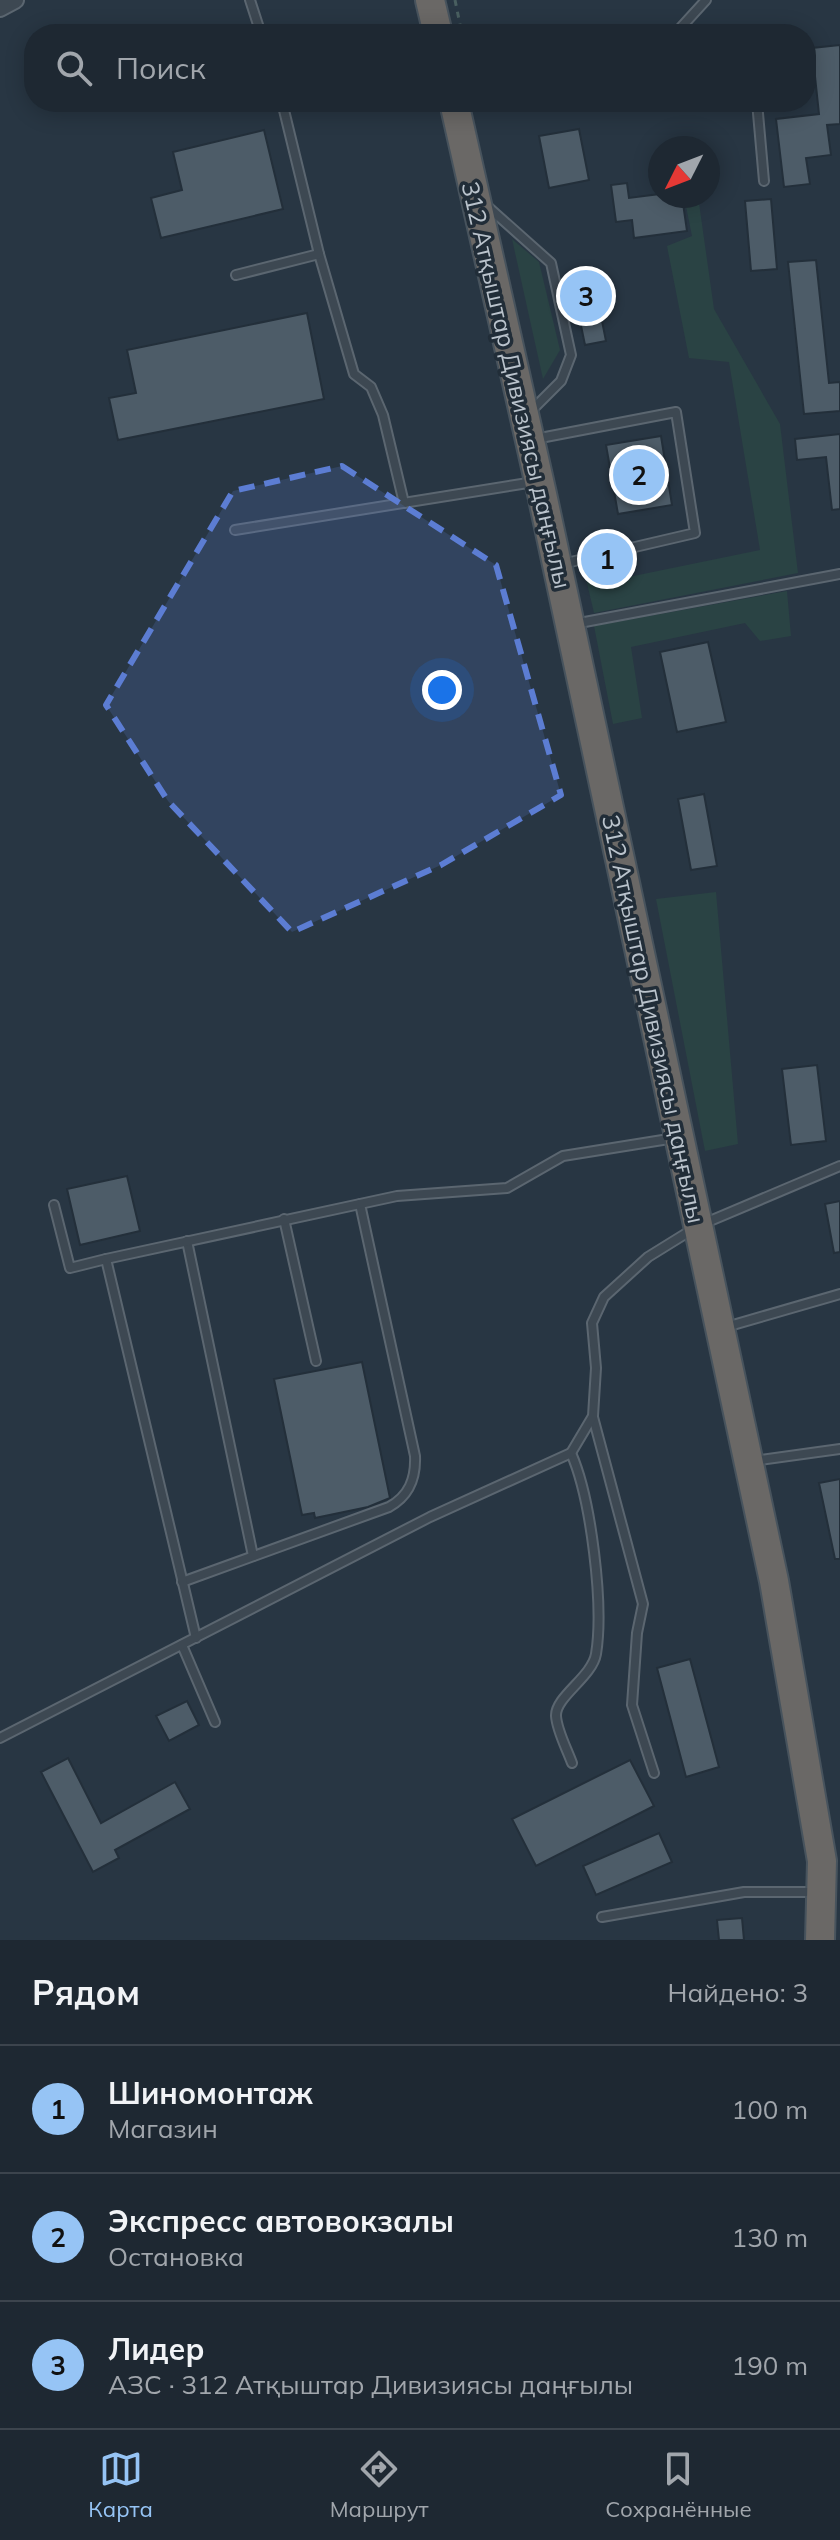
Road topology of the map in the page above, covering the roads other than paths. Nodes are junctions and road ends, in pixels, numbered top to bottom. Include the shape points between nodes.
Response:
1 (15, 0) edge
2 (250, 0) edge
3 (430, 0) edge
4 (706, 0) edge
5 (0, 8) edge
6 (258, 24) edge
7 (436, 24) edge
8 (684, 24) edge
9 (284, 112) edge
10 (456, 112) edge
11 (758, 112) edge
12 (764, 181) dead end
13 (475, 195) junction
14 (319, 254) junction
15 (236, 275) dead end
16 (527, 428) junction
17 (539, 481) junction
18 (404, 503) junction
19 (235, 530) dead end
20 (557, 565) junction
21 (840, 574) edge
22 (570, 625) junction
23 (679, 1137) junction
24 (840, 1166) edge
25 (360, 1204) junction
26 (54, 1205) dead end
27 (284, 1219) junction
28 (698, 1226) junction
29 (187, 1241) junction
30 (106, 1259) junction
31 (840, 1294) edge
32 (722, 1329) junction
33 (316, 1361) dead end
34 (593, 1416) junction
35 (840, 1449) edge
36 (571, 1453) junction
37 (749, 1462) junction
38 (253, 1556) junction
39 (182, 1582) junction
40 (196, 1638) junction
41 (182, 1645) junction
42 (215, 1722) dead end
43 (0, 1738) edge
44 (572, 1763) dead end
45 (654, 1773) dead end
46 (821, 1892) junction
47 (602, 1917) dead end
48 (820, 1940) edge

1 - 5 street
2 - 6 lane
3 - 7 highway
4 - 8 lane
9 - 14 lane
10 - 13 highway, 312 Атқыштар Дивизиясы даңғылы
11 - 12 lane
13 - 16 highway, 312 Атқыштар Дивизиясы даңғылы
13 - 16 lane via 551,263 571,355 561,381
14 - 15 lane
14 - 18 lane via 354,374 371,387 383,415
16 - 17 highway, 312 Атқыштар Дивизиясы даңғылы
16 - 20 lane via 676,412 695,533
17 - 18 lane
17 - 20 highway, 312 Атқыштар Дивизиясы даңғылы
18 - 19 lane
20 - 22 highway, 312 Атқыштар Дивизиясы даңғылы
21 - 22 lane
22 - 23 highway, 312 Атқыштар Дивизиясы даңғылы
23 - 25 lane via 563,1156 507,1188
23 - 28 highway, 312 Атқыштар Дивизиясы даңғылы
24 - 28 lane
25 - 27 lane
25 - 38 lane via 415,1456 413,1480 401,1500 389,1507
26 - 30 lane via 70,1268
27 - 29 lane
27 - 33 lane
28 - 32 highway, 312 Атқыштар Дивизиясы даңғылы
28 - 34 lane via 648,1257 604,1297 592,1323
29 - 30 lane
29 - 38 lane
30 - 39 lane
31 - 32 lane
32 - 37 highway, 312 Атқыштар Дивизиясы даңғылы
34 - 36 lane
34 - 45 lane via 643,1604 632,1705
35 - 37 lane
36 - 40 lane via 430,1517
36 - 44 lane via 590,1526 597,1636 589,1672 556,1715
37 - 46 highway, 312 Атқыштар Дивизиясы даңғылы via 822,1861
38 - 39 lane
39 - 40 lane
40 - 41 lane
41 - 42 lane
41 - 43 lane
46 - 47 lane via 744,1892
46 - 48 highway, 312 Атқыштар Дивизиясы даңғылы

